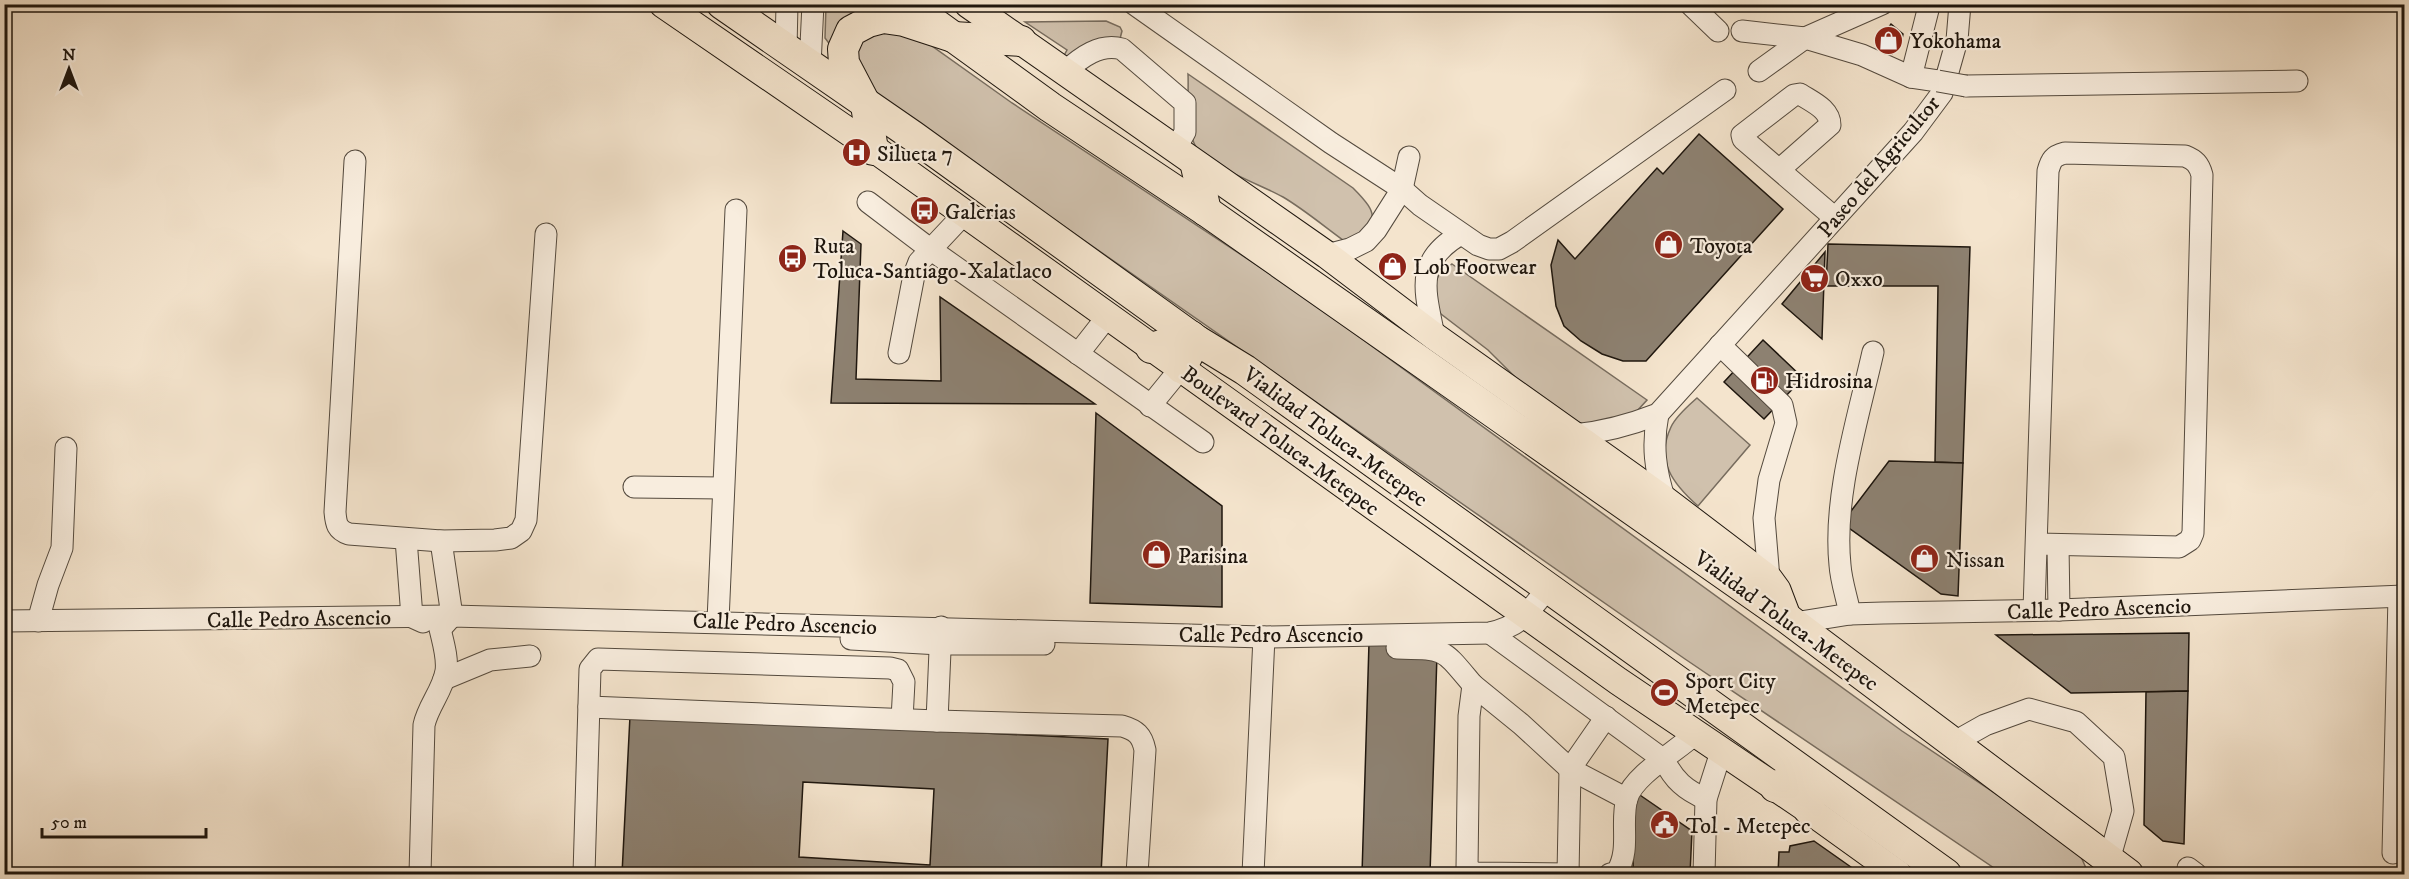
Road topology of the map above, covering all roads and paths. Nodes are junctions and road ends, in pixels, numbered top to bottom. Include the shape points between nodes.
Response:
1 (663, 4) edge
2 (722, 4) edge
3 (787, 4) edge
4 (813, 4) edge
5 (968, 4) edge
6 (1134, 4) edge
7 (1690, 4) edge
8 (1882, 4) edge
9 (1925, 4) edge
10 (1960, 4) edge
11 (906, 13) edge
12 (1718, 31) dead end
13 (1742, 31) dead end
14 (953, 37) junction
15 (1804, 38) junction
16 (1021, 41) junction
17 (786, 49) junction
18 (810, 65) junction
19 (1759, 71) dead end
20 (1065, 72) junction
21 (1911, 77) junction
22 (2297, 81) dead end
23 (1725, 90) dead end
24 (866, 105) junction
25 (1050, 108) junction
26 (913, 136) junction
27 (876, 151) junction
28 (1409, 157) dead end
29 (1186, 158) junction
30 (355, 160) dead end
31 (1779, 170) dead end
32 (1402, 189) junction
33 (868, 202) dead end
34 (736, 210) dead end
35 (1206, 211) junction
36 (964, 214) junction
37 (1835, 218) junction
38 (546, 234) dead end
39 (1461, 234) junction
40 (930, 249) junction
41 (1327, 255) junction
42 (1107, 317) junction
43 (1434, 336) junction
44 (1194, 338) junction
45 (1720, 345) junction
46 (1150, 348) junction
47 (1873, 352) dead end
48 (899, 353) dead end
49 (1078, 354) junction
50 (1181, 368) junction
51 (1150, 406) junction
52 (1658, 414) junction
53 (1574, 435) junction
54 (1203, 442) dead end
55 (66, 448) dead end
56 (634, 487) dead end
57 (723, 488) junction
58 (1665, 500) junction
59 (406, 539) junction
60 (441, 541) junction
61 (2048, 545) junction
62 (1769, 579) junction
63 (1548, 588) junction
64 (2402, 596) edge
65 (2034, 610) junction
66 (2059, 610) junction
67 (1851, 614) junction
68 (1525, 616) junction
69 (412, 617) junction
70 (4, 621) edge
71 (38, 621) junction
72 (718, 621) junction
73 (1791, 621) junction
74 (446, 622) junction
75 (1490, 633) junction
76 (940, 635) junction
77 (1264, 637) junction
78 (1393, 648) dead end
79 (530, 656) dead end
80 (444, 679) junction
81 (1618, 681) junction
82 (1473, 684) junction
83 (589, 707) junction
84 (1600, 713) junction
85 (902, 719) junction
86 (937, 721) junction
87 (1695, 734) junction
88 (1953, 743) junction
89 (1721, 752) junction
90 (1664, 760) junction
91 (1565, 765) junction
92 (1806, 775) junction
93 (1775, 788) junction
94 (1627, 799) junction
95 (1706, 799) junction
96 (1809, 810) junction
97 (2393, 853) dead end
98 (2118, 867) edge
99 (420, 874) edge
100 (584, 874) edge
101 (1137, 874) edge
102 (1253, 874) edge
103 (1570, 874) edge
104 (1610, 874) edge
105 (1704, 874) edge
106 (1898, 874) edge
107 (1946, 874) edge

1 - 27 main road, Boulevard Toluca-Metepec
2 - 17 highway, Vialidad Toluca-Metepec
3 - 17 street
4 - 18 street
5 - 16 main road
6 - 32 street
7 - 12 street
8 - 15 street
9 - 21 street via 1928,10
10 - 37 street, Paseo del Agricultor via 1958,40 1942,93 1913,132
11 - 14 highway
11 - 24 highway via 868,22 851,31 843,49 844,63
11 - 25 highway via 990,79
13 - 15 street
14 - 16 highway
14 - 25 highway, Vialidad Toluca-Metepec
15 - 19 street
15 - 21 street
16 - 20 main road
17 - 18 highway, Vialidad Toluca-Metepec
18 - 24 highway, Vialidad Toluca-Metepec
20 - 29 main road
20 - 29 street via 1101,48 1122,49 1185,103
21 - 22 street, bridge via 1966,86
23 - 39 street via 1512,242 1489,249
24 - 26 highway, Vialidad Toluca-Metepec
24 - 27 highway
25 - 35 highway, Vialidad Toluca-Metepec
26 - 27 highway
26 - 44 highway, Vialidad Toluca-Metepec
27 - 36 main road, Boulevard Toluca-Metepec
28 - 32 street
29 - 35 highway
29 - 41 main road
30 - 59 street via 336,524 340,531 349,534
31 - 37 street
32 - 39 street
32 - 41 street via 1366,241
33 - 40 street
34 - 57 street
35 - 73 highway, Vialidad Toluca-Metepec
36 - 40 street
36 - 42 main road, Boulevard Toluca-Metepec
37 - 45 street, Paseo del Agricultor
38 - 60 street via 526,520 521,531 511,538
39 - 43 street via 1433,255 1428,267 1425,292
40 - 48 street via 914,275
40 - 49 street
41 - 43 main road
42 - 46 main road, Boulevard Toluca-Metepec
42 - 49 street
43 - 53 main road
44 - 46 highway
44 - 50 highway
44 - 63 highway, Vialidad Toluca-Metepec via 1245,370
45 - 52 street, Paseo del Agricultor
45 - 62 street via 1782,405 1785,413 1786,423 1768,480 1764,518
46 - 50 main road, Boulevard Toluca-Metepec
47 - 67 street via 1839,517 1839,565
49 - 51 street
50 - 51 street
50 - 68 main road, Boulevard Toluca-Metepec
51 - 54 street
52 - 53 street, Paseo del Agricultor via 1624,427
52 - 58 street via 1655,457
53 - 58 main road
55 - 71 street via 62,548
56 - 57 street
57 - 72 street
58 - 62 main road
59 - 60 street
59 - 69 street
60 - 74 street
61 - 61 street via 2051,160 2065,153 2185,156 2200,166 2202,175 2193,533 2179,547
61 - 65 street
61 - 66 street
62 - 73 main road
63 - 68 street, Calle Pedro Ascencio
63 - 92 highway, Vialidad Toluca-Metepec
64 - 66 street, Calle Pedro Ascencio
64 - 97 street
65 - 66 street, Calle Pedro Ascencio
65 - 67 street, Calle Pedro Ascencio
67 - 73 street, Calle Pedro Ascencio
68 - 75 street, Calle Pedro Ascencio via 1510,628
68 - 81 main road, Boulevard Toluca-Metepec
69 - 71 street, Calle Pedro Ascencio
69 - 74 street, Calle Pedro Ascencio
70 - 71 street, Calle Pedro Ascencio
72 - 74 street, Calle Pedro Ascencio
72 - 76 street, Calle Pedro Ascencio
73 - 88 highway, Vialidad Toluca-Metepec
74 - 80 street
75 - 77 street, Calle Pedro Ascencio
75 - 84 street
76 - 77 street, Calle Pedro Ascencio via 1099,631
76 - 86 street
77 - 102 street
78 - 82 street via 1441,651
79 - 80 street via 490,660
80 - 99 street via 424,725
81 - 84 street via 1608,687
81 - 87 main road, Boulevard Toluca-Metepec
82 - 91 street
82 - 103 street via 1467,868 1475,873
83 - 85 street
83 - 85 street via 590,669 598,658 605,657 890,668 898,670 904,682
83 - 100 street
84 - 90 street
84 - 91 street
85 - 86 street
86 - 101 street via 1122,726 1134,730 1142,738 1145,750
87 - 89 main road, Boulevard Toluca-Metepec
87 - 90 street
88 - 98 highway, Vialidad Toluca-Metepec
88 - 98 street via 1985,725 2029,709 2076,722 2114,757 2123,811
89 - 93 main road, Boulevard Toluca-Metepec
89 - 95 street
90 - 94 street via 1641,777
90 - 95 street via 1679,784
91 - 94 street
91 - 103 street
92 - 93 highway
92 - 96 highway
92 - 107 highway, Vialidad Toluca-Metepec
93 - 96 main road, Boulevard Toluca-Metepec
94 - 104 street via 1624,859 1617,872
95 - 105 street
96 - 106 main road, Boulevard Toluca-Metepec

